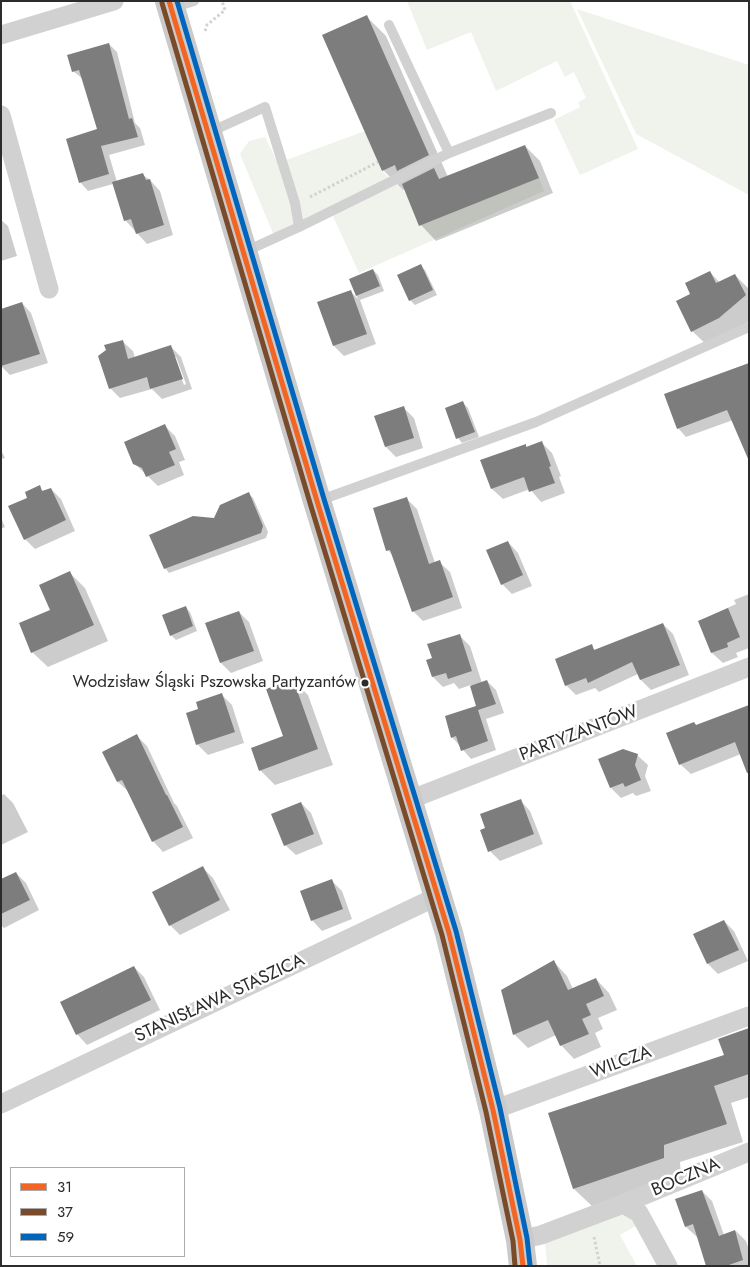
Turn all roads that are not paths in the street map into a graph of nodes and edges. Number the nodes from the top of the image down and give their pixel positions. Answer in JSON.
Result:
{"nodes":[{"id":1,"x":114,"y":1,"type":"edge"},
{"id":2,"x":178,"y":4,"type":"edge"},
{"id":3,"x":388,"y":25,"type":"dead end"},
{"id":4,"x":1,"y":35,"type":"edge"},
{"id":5,"x":551,"y":113,"type":"dead end"},
{"id":6,"x":1,"y":115,"type":"edge"},
{"id":7,"x":207,"y":133,"type":"junction"},
{"id":8,"x":449,"y":153,"type":"junction"},
{"id":9,"x":300,"y":227,"type":"junction"},
{"id":10,"x":243,"y":252,"type":"junction"},
{"id":11,"x":49,"y":289,"type":"dead end"},
{"id":12,"x":749,"y":327,"type":"edge"},
{"id":13,"x":317,"y":501,"type":"junction"},
{"id":14,"x":749,"y":667,"type":"edge"},
{"id":15,"x":409,"y":800,"type":"junction"},
{"id":16,"x":438,"y":896,"type":"junction"},
{"id":17,"x":749,"y":1016,"type":"edge"},
{"id":18,"x":1,"y":1104,"type":"edge"},
{"id":19,"x":493,"y":1110,"type":"junction"},
{"id":20,"x":749,"y":1152,"type":"edge"},
{"id":21,"x":623,"y":1204,"type":"junction"},
{"id":22,"x":522,"y":1253,"type":"edge"},
{"id":23,"x":668,"y":1266,"type":"edge"}],
"edges":[{"from":1,"to":4,"type":"street"},
{"from":2,"to":7,"type":"main road"},
{"from":3,"to":8,"type":"lane"},
{"from":5,"to":8,"type":"lane"},
{"from":6,"to":11,"type":"street"},
{"from":7,"to":9,"type":"lane"},
{"from":7,"to":10,"type":"main road"},
{"from":8,"to":9,"type":"lane"},
{"from":9,"to":10,"type":"lane"},
{"from":10,"to":13,"type":"main road"},
{"from":12,"to":13,"type":"lane"},
{"from":13,"to":15,"type":"main road"},
{"from":14,"to":15,"type":"street","name":"PARTYZANTÓW"},
{"from":15,"to":16,"type":"main road"},
{"from":16,"to":18,"type":"street","name":"STANISŁAWA STASZICA"},
{"from":16,"to":19,"type":"main road"},
{"from":17,"to":19,"type":"street","name":"WILCZA"},
{"from":19,"to":22,"type":"main road"},
{"from":20,"to":21,"type":"street","name":"BOCZNA"},
{"from":21,"to":22,"type":"street","name":"BOCZNA"},
{"from":21,"to":23,"type":"street","name":"BOCZNA"}]}
